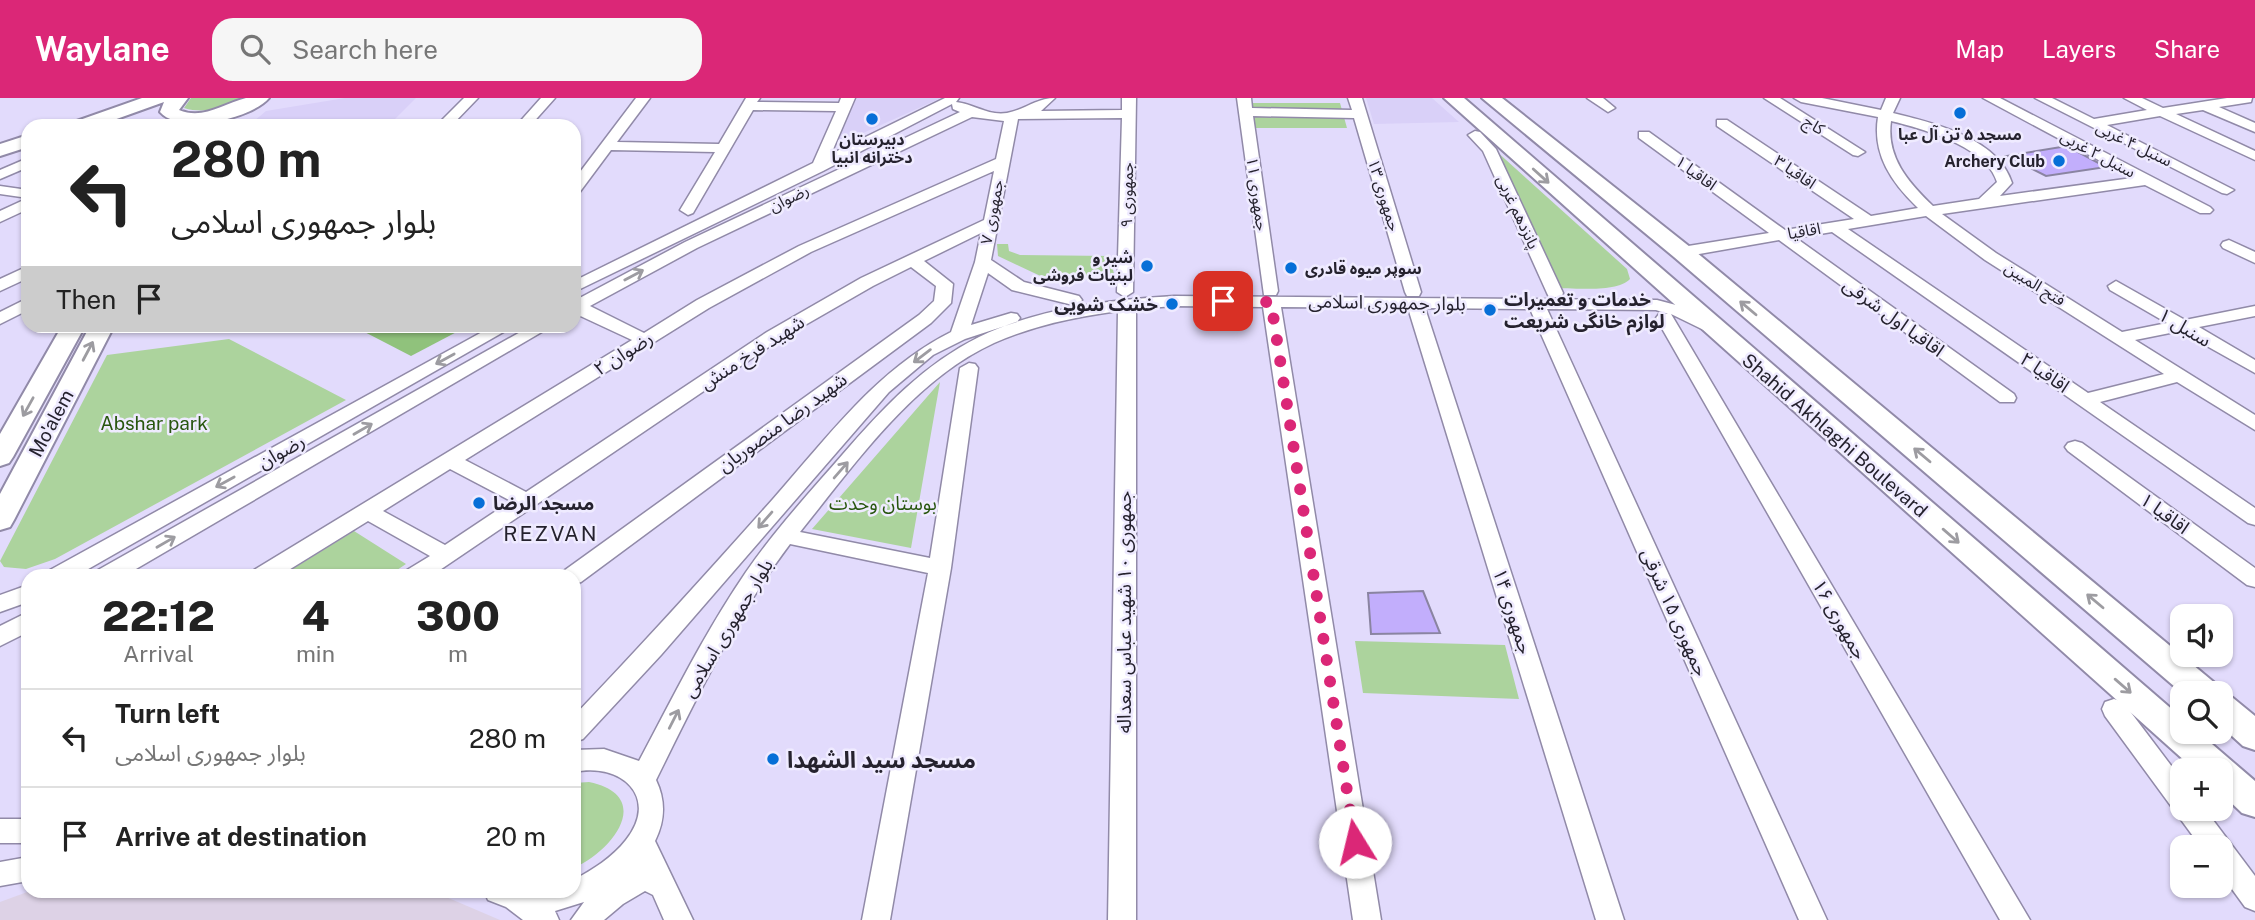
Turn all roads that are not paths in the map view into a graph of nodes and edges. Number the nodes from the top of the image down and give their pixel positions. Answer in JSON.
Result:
{"nodes":[{"id":1,"x":159,"y":98,"type":"edge"},
{"id":2,"x":471,"y":98,"type":"edge"},
{"id":3,"x":548,"y":98,"type":"edge"},
{"id":4,"x":643,"y":98,"type":"edge"},
{"id":5,"x":953,"y":98,"type":"edge"},
{"id":6,"x":1048,"y":98,"type":"edge"},
{"id":7,"x":1355,"y":98,"type":"edge"},
{"id":8,"x":1453,"y":98,"type":"edge"},
{"id":9,"x":1491,"y":98,"type":"edge"},
{"id":10,"x":1594,"y":98,"type":"edge"},
{"id":11,"x":1771,"y":98,"type":"edge"},
{"id":12,"x":1801,"y":98,"type":"edge"},
{"id":13,"x":1894,"y":98,"type":"edge"},
{"id":14,"x":1990,"y":98,"type":"edge"},
{"id":15,"x":2042,"y":98,"type":"edge"},
{"id":16,"x":2131,"y":98,"type":"edge"},
{"id":17,"x":2187,"y":98,"type":"edge"},
{"id":18,"x":2248,"y":100,"type":"edge"},
{"id":19,"x":253,"y":102,"type":"edge"},
{"id":20,"x":751,"y":102,"type":"edge"},
{"id":21,"x":846,"y":102,"type":"edge"},
{"id":22,"x":1245,"y":105,"type":"edge"},
{"id":23,"x":1129,"y":106,"type":"edge"},
{"id":24,"x":2204,"y":106,"type":"junction"},
{"id":25,"x":1608,"y":108,"type":"dead end"},
{"id":26,"x":2162,"y":112,"type":"junction"},
{"id":27,"x":176,"y":113,"type":"edge"},
{"id":28,"x":969,"y":113,"type":"junction"},
{"id":29,"x":1360,"y":114,"type":"junction"},
{"id":30,"x":1884,"y":114,"type":"junction"},
{"id":31,"x":1012,"y":115,"type":"junction"},
{"id":32,"x":986,"y":117,"type":"junction"},
{"id":33,"x":108,"y":119,"type":"edge"},
{"id":34,"x":152,"y":119,"type":"edge"},
{"id":35,"x":229,"y":119,"type":"edge"},
{"id":36,"x":450,"y":119,"type":"edge"},
{"id":37,"x":529,"y":119,"type":"edge"},
{"id":38,"x":1722,"y":123,"type":"dead end"},
{"id":39,"x":2092,"y":123,"type":"junction"},
{"id":40,"x":1525,"y":126,"type":"junction"},
{"id":41,"x":2255,"y":128,"type":"edge"},
{"id":42,"x":1481,"y":131,"type":"junction"},
{"id":43,"x":1644,"y":135,"type":"dead end"},
{"id":44,"x":1006,"y":141,"type":"junction"},
{"id":45,"x":21,"y":143,"type":"edge"},
{"id":46,"x":1548,"y":145,"type":"junction"},
{"id":47,"x":607,"y":146,"type":"junction"},
{"id":48,"x":724,"y":148,"type":"junction"},
{"id":49,"x":0,"y":150,"type":"edge"},
{"id":50,"x":1513,"y":151,"type":"junction"},
{"id":51,"x":1858,"y":152,"type":"dead end"},
{"id":52,"x":21,"y":154,"type":"edge"},
{"id":53,"x":2255,"y":156,"type":"edge"},
{"id":54,"x":0,"y":160,"type":"edge"},
{"id":55,"x":1002,"y":162,"type":"junction"},
{"id":56,"x":21,"y":165,"type":"edge"},
{"id":57,"x":818,"y":168,"type":"junction"},
{"id":58,"x":0,"y":175,"type":"edge"},
{"id":59,"x":2147,"y":180,"type":"junction"},
{"id":60,"x":581,"y":181,"type":"edge"},
{"id":61,"x":0,"y":190,"type":"edge"},
{"id":62,"x":2227,"y":190,"type":"dead end"},
{"id":63,"x":21,"y":193,"type":"edge"},
{"id":64,"x":1984,"y":203,"type":"junction"},
{"id":65,"x":21,"y":206,"type":"edge"},
{"id":66,"x":688,"y":210,"type":"junction"},
{"id":67,"x":2205,"y":210,"type":"dead end"},
{"id":68,"x":1927,"y":211,"type":"junction"},
{"id":69,"x":721,"y":213,"type":"junction"},
{"id":70,"x":0,"y":217,"type":"edge"},
{"id":71,"x":1868,"y":221,"type":"junction"},
{"id":72,"x":990,"y":223,"type":"junction"},
{"id":73,"x":1834,"y":226,"type":"junction"},
{"id":74,"x":1782,"y":235,"type":"junction"},
{"id":75,"x":673,"y":236,"type":"junction"},
{"id":76,"x":2229,"y":245,"type":"dead end"},
{"id":77,"x":1682,"y":252,"type":"junction"},
{"id":78,"x":2255,"y":258,"type":"edge"},
{"id":79,"x":912,"y":260,"type":"junction"},
{"id":80,"x":1636,"y":261,"type":"junction"},
{"id":81,"x":983,"y":262,"type":"junction"},
{"id":82,"x":21,"y":275,"type":"edge"},
{"id":83,"x":581,"y":284,"type":"edge"},
{"id":84,"x":0,"y":286,"type":"edge"},
{"id":85,"x":2116,"y":286,"type":"dead end"},
{"id":86,"x":1270,"y":296,"type":"junction"},
{"id":87,"x":1414,"y":297,"type":"junction"},
{"id":88,"x":1126,"y":298,"type":"junction"},
{"id":89,"x":1545,"y":299,"type":"junction"},
{"id":90,"x":1073,"y":300,"type":"junction"},
{"id":91,"x":581,"y":304,"type":"edge"},
{"id":92,"x":1657,"y":306,"type":"junction"},
{"id":93,"x":21,"y":307,"type":"edge"},
{"id":94,"x":581,"y":310,"type":"edge"},
{"id":95,"x":2255,"y":311,"type":"edge"},
{"id":96,"x":0,"y":319,"type":"edge"},
{"id":97,"x":2182,"y":325,"type":"junction"},
{"id":98,"x":69,"y":333,"type":"edge"},
{"id":99,"x":98,"y":333,"type":"edge"},
{"id":100,"x":492,"y":333,"type":"edge"},
{"id":101,"x":531,"y":333,"type":"edge"},
{"id":102,"x":959,"y":335,"type":"junction"},
{"id":103,"x":1721,"y":336,"type":"junction"},
{"id":104,"x":2119,"y":338,"type":"junction"},
{"id":105,"x":645,"y":340,"type":"junction"},
{"id":106,"x":970,"y":368,"type":"dead end"},
{"id":107,"x":2255,"y":368,"type":"edge"},
{"id":108,"x":2179,"y":376,"type":"junction"},
{"id":109,"x":2007,"y":398,"type":"dead end"},
{"id":110,"x":2085,"y":400,"type":"junction"},
{"id":111,"x":2255,"y":424,"type":"edge"},
{"id":112,"x":2075,"y":447,"type":"dead end"},
{"id":113,"x":0,"y":457,"type":"edge"},
{"id":114,"x":449,"y":460,"type":"junction"},
{"id":115,"x":794,"y":488,"type":"junction"},
{"id":116,"x":820,"y":494,"type":"junction"},
{"id":117,"x":527,"y":501,"type":"junction"},
{"id":118,"x":367,"y":511,"type":"junction"},
{"id":119,"x":2255,"y":518,"type":"edge"},
{"id":120,"x":0,"y":520,"type":"edge"},
{"id":121,"x":785,"y":536,"type":"junction"},
{"id":122,"x":446,"y":555,"type":"junction"},
{"id":123,"x":940,"y":568,"type":"junction"},
{"id":124,"x":71,"y":569,"type":"edge"},
{"id":125,"x":119,"y":569,"type":"edge"},
{"id":126,"x":273,"y":569,"type":"edge"},
{"id":127,"x":425,"y":569,"type":"edge"},
{"id":128,"x":581,"y":570,"type":"edge"},
{"id":129,"x":2255,"y":579,"type":"edge"},
{"id":130,"x":21,"y":596,"type":"edge"},
{"id":131,"x":0,"y":604,"type":"edge"},
{"id":132,"x":21,"y":625,"type":"edge"},
{"id":133,"x":0,"y":637,"type":"edge"},
{"id":134,"x":2190,"y":681,"type":"edge"},
{"id":135,"x":2114,"y":709,"type":"dead end"},
{"id":136,"x":2233,"y":710,"type":"edge"},
{"id":137,"x":2233,"y":717,"type":"edge"},
{"id":138,"x":2255,"y":719,"type":"edge"},
{"id":139,"x":581,"y":725,"type":"edge"},
{"id":140,"x":2255,"y":736,"type":"edge"},
{"id":141,"x":2205,"y":758,"type":"edge"},
{"id":142,"x":581,"y":761,"type":"edge"},
{"id":143,"x":643,"y":780,"type":"junction"},
{"id":144,"x":2233,"y":783,"type":"edge"},
{"id":145,"x":2170,"y":784,"type":"edge"},
{"id":146,"x":2255,"y":802,"type":"edge"},
{"id":147,"x":0,"y":831,"type":"edge"},
{"id":148,"x":21,"y":831,"type":"edge"},
{"id":149,"x":641,"y":841,"type":"junction"},
{"id":150,"x":2233,"y":868,"type":"edge"},
{"id":151,"x":21,"y":870,"type":"edge"},
{"id":152,"x":0,"y":874,"type":"edge"},
{"id":153,"x":662,"y":886,"type":"junction"},
{"id":154,"x":581,"y":890,"type":"edge"},
{"id":155,"x":512,"y":898,"type":"edge"},
{"id":156,"x":526,"y":898,"type":"edge"},
{"id":157,"x":556,"y":898,"type":"edge"},
{"id":158,"x":2255,"y":898,"type":"edge"},
{"id":159,"x":544,"y":920,"type":"edge"},
{"id":160,"x":585,"y":920,"type":"edge"},
{"id":161,"x":679,"y":920,"type":"edge"},
{"id":162,"x":876,"y":920,"type":"edge"},
{"id":163,"x":1122,"y":920,"type":"edge"},
{"id":164,"x":1367,"y":920,"type":"edge"},
{"id":165,"x":1610,"y":920,"type":"edge"},
{"id":166,"x":1813,"y":920,"type":"edge"},
{"id":167,"x":2016,"y":920,"type":"edge"}],
"edges":[{"from":1,"to":33,"type":"main road"},
{"from":2,"to":36,"type":"street"},
{"from":3,"to":37,"type":"street"},
{"from":4,"to":47,"type":"street"},
{"from":5,"to":28,"type":"street"},
{"from":5,"to":57,"type":"street","name":"رضوان"},
{"from":6,"to":31,"type":"street"},
{"from":7,"to":29,"type":"street","name":"جمهوری ۱۳"},
{"from":8,"to":42,"type":"main road","name":"Shahid Akhlaghi Boulevard"},
{"from":9,"to":40,"type":"main road","name":"Shahid Akhlaghi Boulevard"},
{"from":10,"to":25,"type":"street"},
{"from":11,"to":51,"type":"street","name":"کاج"},
{"from":12,"to":30,"type":"street"},
{"from":13,"to":30,"type":"street"},
{"from":14,"to":59,"type":"street","name":"سنبل ۲ غربی"},
{"from":15,"to":39,"type":"street","name":"سنبل ۴ غربی"},
{"from":16,"to":26,"type":"street"},
{"from":17,"to":24,"type":"street"},
{"from":18,"to":24,"type":"street"},
{"from":19,"to":27,"type":"main road"},
{"from":19,"to":35,"type":"main road"},
{"from":20,"to":21,"type":"street"},
{"from":20,"to":48,"type":"street"},
{"from":21,"to":57,"type":"street"},
{"from":22,"to":29,"type":"street"},
{"from":22,"to":86,"type":"street","name":"جمهوری ۱۱"},
{"from":23,"to":31,"type":"street"},
{"from":23,"to":88,"type":"street","name":"جمهوری ۹"},
{"from":24,"to":26,"type":"street"},
{"from":24,"to":41,"type":"street"},
{"from":26,"to":39,"type":"street"},
{"from":26,"to":53,"type":"street"},
{"from":27,"to":34,"type":"main road"},
{"from":28,"to":32,"type":"street"},
{"from":91,"to":28,"type":"street","name":"رضوان","one_way":true},
{"from":29,"to":87,"type":"street","name":"جمهوری ۱۳"},
{"from":30,"to":64,"type":"street"},
{"from":30,"to":68,"type":"street","name":"فتح المبین"},
{"from":31,"to":32,"type":"street"},
{"from":31,"to":44,"type":"street","name":"جمهوری ۷"},
{"from":32,"to":44,"type":"street"},
{"from":38,"to":71,"type":"street","name":"اقاقیا ۳"},
{"from":39,"to":62,"type":"street","name":"سنبل ۴ غربی"},
{"from":40,"to":42,"type":"main road"},
{"from":40,"to":46,"type":"main road","name":"Shahid Akhlaghi Boulevard"},
{"from":42,"to":50,"type":"main road","name":"Shahid Akhlaghi Boulevard"},
{"from":42,"to":89,"type":"street","name":"پانزدهم غربی"},
{"from":43,"to":74,"type":"street","name":"اقاقیا ۱"},
{"from":44,"to":55,"type":"street","name":"جمهوری ۷"},
{"from":45,"to":49,"type":"main road"},
{"from":46,"to":50,"type":"main road"},
{"from":46,"to":77,"type":"main road","name":"Shahid Akhlaghi Boulevard"},
{"from":47,"to":48,"type":"street"},
{"from":47,"to":60,"type":"street"},
{"from":48,"to":66,"type":"street"},
{"from":50,"to":80,"type":"main road","name":"Shahid Akhlaghi Boulevard","one_way":true},
{"from":52,"to":54,"type":"main road"},
{"from":55,"to":72,"type":"street","name":"جمهوری ۷"},
{"from":55,"to":105,"type":"street","name":"رضوان ۲"},
{"from":56,"to":58,"type":"street"},
{"from":57,"to":69,"type":"street","name":"رضوان"},
{"from":59,"to":64,"type":"street","name":"اقاقیا"},
{"from":59,"to":67,"type":"street","name":"سنبل ۲ غربی"},
{"from":61,"to":63,"type":"street"},
{"from":64,"to":68,"type":"street","name":"اقاقیا"},
{"from":65,"to":70,"type":"street"},
{"from":66,"to":69,"type":"street"},
{"from":66,"to":75,"type":"street"},
{"from":68,"to":71,"type":"street","name":"اقاقیا"},
{"from":68,"to":104,"type":"street","name":"فتح المبین"},
{"from":69,"to":75,"type":"street","name":"رضوان"},
{"from":71,"to":73,"type":"street","name":"اقاقیا"},
{"from":72,"to":79,"type":"street","name":"شهید فرخ منش"},
{"from":72,"to":81,"type":"street","name":"جمهوری ۷"},
{"from":73,"to":74,"type":"street","name":"اقاقیا"},
{"from":73,"to":110,"type":"street","name":"اقاقیا ۲"},
{"from":74,"to":77,"type":"street","name":"اقاقیا"},
{"from":74,"to":109,"type":"street","name":"اقاقیا اول شرقی"},
{"from":75,"to":83,"type":"street","name":"رضوان"},
{"from":76,"to":78,"type":"street"},
{"from":134,"to":77,"type":"main road","name":"Shahid Akhlaghi Boulevard","one_way":true},
{"from":79,"to":117,"type":"street","name":"شهید فرخ منش"},
{"from":79,"to":128,"type":"street","name":"شهید رضا منصوریان"},
{"from":80,"to":92,"type":"street"},
{"from":80,"to":103,"type":"main road","name":"Shahid Akhlaghi Boulevard"},
{"from":81,"to":90,"type":"street"},
{"from":81,"to":102,"type":"street","name":"جمهوری ۷"},
{"from":82,"to":84,"type":"street"},
{"from":85,"to":97,"type":"street","name":"سنبل ۱"},
{"from":86,"to":87,"type":"street","name":"بلوار جمهوری اسلامی"},
{"from":86,"to":88,"type":"street","name":"بلوار جمهوری اسلامی"},
{"from":86,"to":164,"type":"street","name":"جمهوری ۱۱"},
{"from":87,"to":89,"type":"street","name":"بلوار جمهوری اسلامی"},
{"from":87,"to":165,"type":"street","name":"جمهوری ۱۴"},
{"from":88,"to":90,"type":"street","name":"بلوار جمهوری اسلامی"},
{"from":116,"to":88,"type":"street","name":"بلوار جمهوری اسلامی","one_way":true},
{"from":88,"to":163,"type":"street","name":"جمهوری ۱۰ شهید عباس سعداله"},
{"from":89,"to":92,"type":"street","name":"بلوار جمهوری اسلامی"},
{"from":89,"to":166,"type":"street","name":"جمهوری ۱۵ شرقی"},
{"from":90,"to":102,"type":"street","name":"بلوار جمهوری اسلامی"},
{"from":92,"to":103,"type":"street","name":"بلوار جمهوری اسلامی"},
{"from":92,"to":167,"type":"street","name":"جمهوری ۱۶"},
{"from":93,"to":96,"type":"street"},
{"from":94,"to":105,"type":"street"},
{"from":95,"to":97,"type":"street"},
{"from":97,"to":104,"type":"street"},
{"from":97,"to":107,"type":"street","name":"سنبل ۱"},
{"from":98,"to":113,"type":"main road","name":"Mo'alem","one_way":true},
{"from":120,"to":99,"type":"main road","name":"Mo'alem","one_way":true},
{"from":100,"to":124,"type":"street","name":"رضوان","one_way":true},
{"from":125,"to":101,"type":"street","name":"رضوان","one_way":true},
{"from":102,"to":115,"type":"street","name":"بلوار جمهوری اسلامی","one_way":true},
{"from":103,"to":141,"type":"main road","name":"Shahid Akhlaghi Boulevard","one_way":true},
{"from":104,"to":108,"type":"street","name":"فتح المبین"},
{"from":105,"to":114,"type":"street","name":"رضوان ۲"},
{"from":106,"to":123,"type":"street"},
{"from":108,"to":110,"type":"street"},
{"from":108,"to":111,"type":"street","name":"فتح المبین"},
{"from":110,"to":119,"type":"street","name":"اقاقیا ۲"},
{"from":112,"to":129,"type":"street","name":"اقاقیا ۱"},
{"from":114,"to":117,"type":"street"},
{"from":114,"to":118,"type":"street","name":"رضوان ۲"},
{"from":115,"to":116,"type":"street"},
{"from":115,"to":139,"type":"street","name":"بلوار جمهوری اسلامی","one_way":true},
{"from":116,"to":121,"type":"street","name":"بلوار جمهوری اسلامی"},
{"from":117,"to":122,"type":"street","name":"شهید فرخ منش"},
{"from":118,"to":122,"type":"street"},
{"from":118,"to":126,"type":"street","name":"رضوان ۲"},
{"from":121,"to":123,"type":"street"},
{"from":143,"to":121,"type":"street","name":"بلوار جمهوری اسلامی","one_way":true},
{"from":122,"to":127,"type":"street","name":"شهید فرخ منش"},
{"from":123,"to":162,"type":"street"},
{"from":130,"to":131,"type":"street"},
{"from":132,"to":133,"type":"street"},
{"from":135,"to":145,"type":"street"},
{"from":136,"to":138,"type":"main road"},
{"from":137,"to":140,"type":"main road","name":"Shahid Akhlaghi Boulevard"},
{"from":142,"to":143,"type":"street"},
{"from":143,"to":149,"type":"street"},
{"from":144,"to":146,"type":"main road","name":"Shahid Akhlaghi Boulevard"},
{"from":147,"to":148,"type":"street"},
{"from":149,"to":153,"type":"street"},
{"from":149,"to":154,"type":"street"},
{"from":150,"to":158,"type":"street"},
{"from":151,"to":152,"type":"street"},
{"from":153,"to":160,"type":"street"},
{"from":153,"to":161,"type":"street"},
{"from":155,"to":159,"type":"street"},
{"from":156,"to":157,"type":"street"}]}
